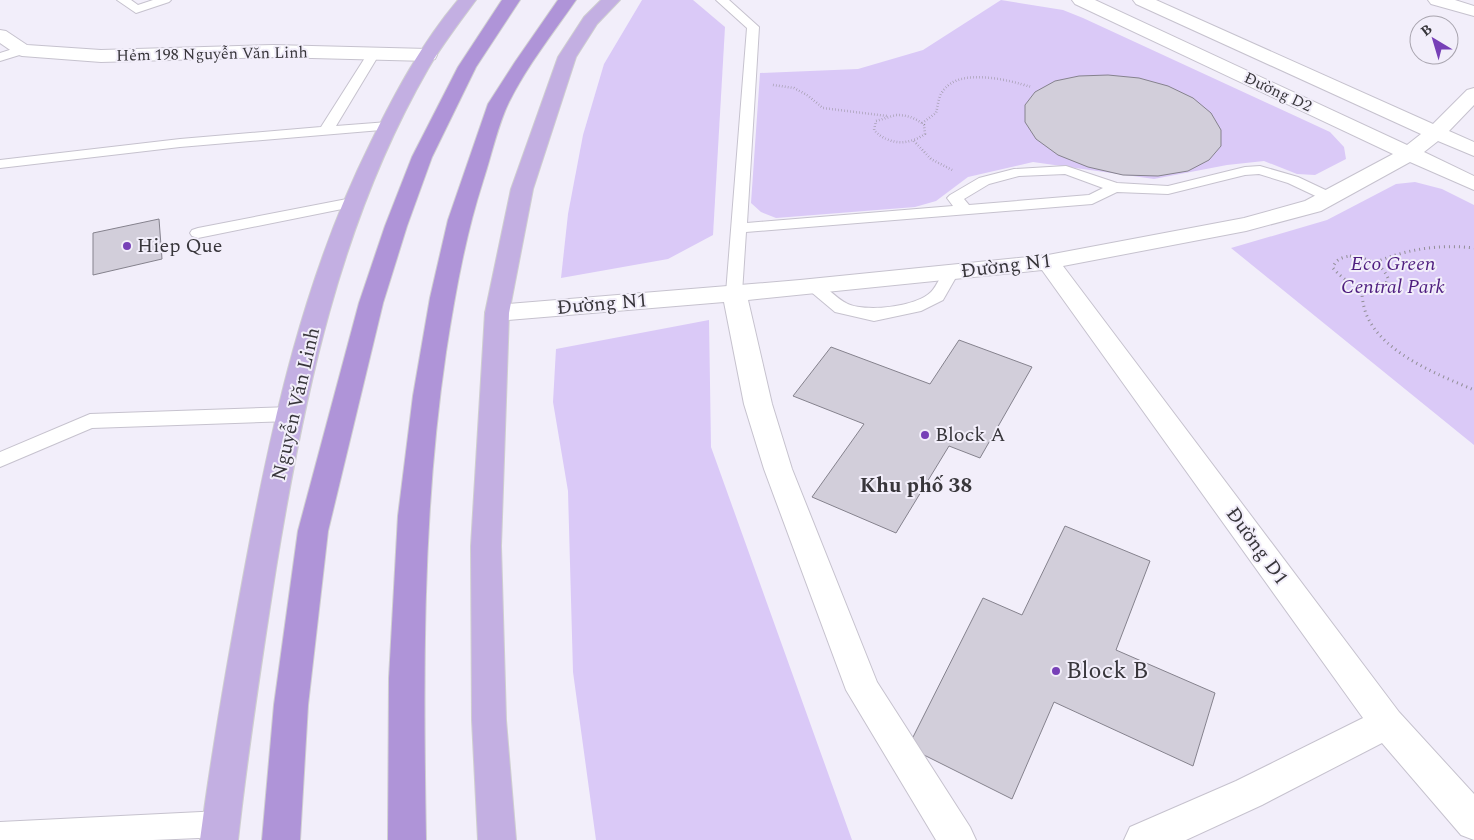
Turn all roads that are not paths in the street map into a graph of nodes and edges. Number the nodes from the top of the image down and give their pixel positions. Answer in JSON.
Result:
{"nodes":[{"id":1,"x":123,"y":0,"type":"edge"},
{"id":2,"x":165,"y":0,"type":"edge"},
{"id":3,"x":467,"y":0,"type":"edge"},
{"id":4,"x":511,"y":0,"type":"edge"},
{"id":5,"x":567,"y":0,"type":"edge"},
{"id":6,"x":611,"y":0,"type":"edge"},
{"id":7,"x":722,"y":0,"type":"edge"},
{"id":8,"x":1081,"y":0,"type":"edge"},
{"id":9,"x":1142,"y":0,"type":"edge"},
{"id":10,"x":1437,"y":0,"type":"edge"},
{"id":11,"x":591,"y":10,"type":"edge"},
{"id":12,"x":1474,"y":11,"type":"edge"},
{"id":13,"x":0,"y":35,"type":"edge"},
{"id":14,"x":22,"y":50,"type":"junction"},
{"id":15,"x":374,"y":53,"type":"junction"},
{"id":16,"x":428,"y":54,"type":"junction"},
{"id":17,"x":0,"y":57,"type":"edge"},
{"id":18,"x":1474,"y":94,"type":"edge"},
{"id":19,"x":388,"y":126,"type":"junction"},
{"id":20,"x":326,"y":131,"type":"junction"},
{"id":21,"x":1436,"y":133,"type":"junction"},
{"id":22,"x":1474,"y":150,"type":"edge"},
{"id":23,"x":1410,"y":153,"type":"junction"},
{"id":24,"x":0,"y":164,"type":"edge"},
{"id":25,"x":1474,"y":184,"type":"edge"},
{"id":26,"x":1115,"y":187,"type":"junction"},
{"id":27,"x":1329,"y":197,"type":"junction"},
{"id":28,"x":352,"y":203,"type":"junction"},
{"id":29,"x":965,"y":210,"type":"junction"},
{"id":30,"x":738,"y":228,"type":"junction"},
{"id":31,"x":198,"y":233,"type":"dead end"},
{"id":32,"x":1048,"y":262,"type":"junction"},
{"id":33,"x":951,"y":272,"type":"junction"},
{"id":34,"x":812,"y":286,"type":"junction"},
{"id":35,"x":734,"y":293,"type":"junction"},
{"id":36,"x":497,"y":313,"type":"junction"},
{"id":37,"x":291,"y":414,"type":"junction"},
{"id":38,"x":0,"y":460,"type":"edge"},
{"id":39,"x":1387,"y":723,"type":"junction"},
{"id":40,"x":1474,"y":822,"type":"edge"},
{"id":41,"x":220,"y":832,"type":"edge"},
{"id":42,"x":0,"y":835,"type":"edge"},
{"id":43,"x":281,"y":840,"type":"edge"},
{"id":44,"x":407,"y":840,"type":"edge"},
{"id":45,"x":497,"y":840,"type":"edge"},
{"id":46,"x":957,"y":840,"type":"edge"},
{"id":47,"x":1143,"y":840,"type":"edge"}],
"edges":[{"from":1,"to":2,"type":"lane"},
{"from":3,"to":16,"type":"main road","name":"Nguyễn Văn Linh"},
{"from":4,"to":43,"type":"highway"},
{"from":5,"to":44,"type":"highway"},
{"from":6,"to":11,"type":"main road"},
{"from":7,"to":30,"type":"lane"},
{"from":8,"to":23,"type":"street","name":"Đường D2"},
{"from":9,"to":21,"type":"street","name":"Đường D2"},
{"from":10,"to":12,"type":"street"},
{"from":11,"to":36,"type":"main road"},
{"from":13,"to":14,"type":"street","name":"Hẻm 198 Nguyễn Văn Linh"},
{"from":14,"to":15,"type":"street","name":"Hẻm 198 Nguyễn Văn Linh"},
{"from":14,"to":17,"type":"lane"},
{"from":15,"to":16,"type":"street","name":"Hẻm 198 Nguyễn Văn Linh"},
{"from":15,"to":20,"type":"lane"},
{"from":16,"to":19,"type":"main road","name":"Nguyễn Văn Linh"},
{"from":18,"to":21,"type":"street","name":"Đường N1"},
{"from":19,"to":20,"type":"lane"},
{"from":19,"to":28,"type":"main road","name":"Nguyễn Văn Linh"},
{"from":20,"to":24,"type":"lane"},
{"from":21,"to":22,"type":"street","name":"Đường D2"},
{"from":21,"to":23,"type":"street","name":"Đường N1"},
{"from":23,"to":25,"type":"street","name":"Đường D2"},
{"from":23,"to":27,"type":"street","name":"Đường N1"},
{"from":26,"to":27,"type":"lane"},
{"from":26,"to":29,"type":"lane"},
{"from":26,"to":29,"type":"lane"},
{"from":27,"to":32,"type":"street","name":"Đường N1"},
{"from":28,"to":31,"type":"lane"},
{"from":28,"to":37,"type":"main road","name":"Nguyễn Văn Linh"},
{"from":29,"to":30,"type":"lane"},
{"from":30,"to":35,"type":"lane"},
{"from":32,"to":33,"type":"street","name":"Đường N1"},
{"from":32,"to":39,"type":"street","name":"Đường D1"},
{"from":33,"to":34,"type":"street","name":"Đường N1"},
{"from":33,"to":34,"type":"lane"},
{"from":34,"to":35,"type":"street","name":"Đường N1"},
{"from":35,"to":36,"type":"street","name":"Đường N1"},
{"from":35,"to":46,"type":"street"},
{"from":36,"to":45,"type":"main road"},
{"from":37,"to":38,"type":"lane"},
{"from":37,"to":41,"type":"main road","name":"Nguyễn Văn Linh"},
{"from":39,"to":40,"type":"street","name":"Đường D1"},
{"from":39,"to":47,"type":"street"},
{"from":41,"to":42,"type":"lane"}]}
